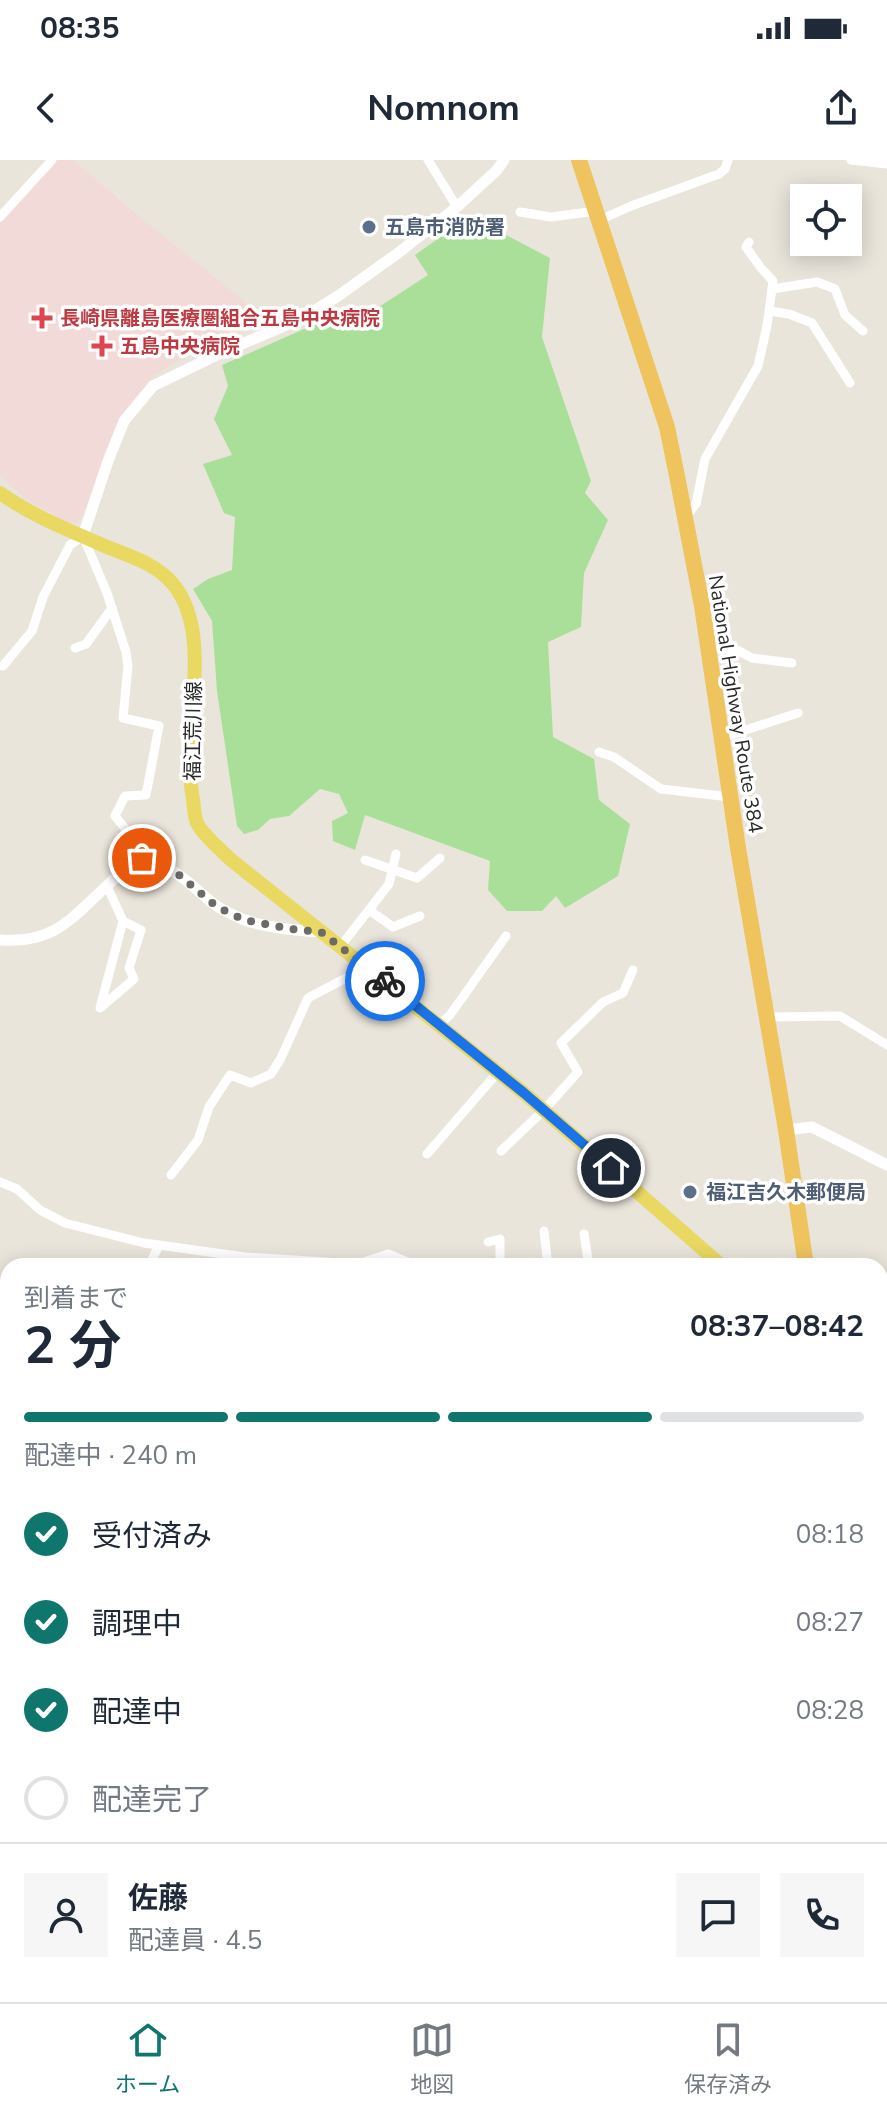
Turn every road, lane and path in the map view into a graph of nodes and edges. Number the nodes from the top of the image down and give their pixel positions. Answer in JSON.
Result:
{"nodes":[{"id":1,"x":52,"y":160,"type":"edge"},
{"id":2,"x":428,"y":160,"type":"edge"},
{"id":3,"x":504,"y":160,"type":"edge"},
{"id":4,"x":579,"y":160,"type":"edge"},
{"id":5,"x":728,"y":160,"type":"edge"},
{"id":6,"x":851,"y":160,"type":"edge"},
{"id":7,"x":887,"y":164,"type":"edge"},
{"id":8,"x":457,"y":207,"type":"junction"},
{"id":9,"x":520,"y":212,"type":"dead end"},
{"id":10,"x":598,"y":216,"type":"junction"},
{"id":11,"x":0,"y":217,"type":"edge"},
{"id":12,"x":749,"y":242,"type":"dead end"},
{"id":13,"x":772,"y":289,"type":"junction"},
{"id":14,"x":769,"y":311,"type":"junction"},
{"id":15,"x":863,"y":331,"type":"dead end"},
{"id":16,"x":850,"y":383,"type":"dead end"},
{"id":17,"x":0,"y":493,"type":"edge"},
{"id":18,"x":685,"y":518,"type":"junction"},
{"id":19,"x":83,"y":536,"type":"junction"},
{"id":20,"x":112,"y":608,"type":"junction"},
{"id":21,"x":707,"y":647,"type":"junction"},
{"id":22,"x":75,"y":648,"type":"dead end"},
{"id":23,"x":792,"y":663,"type":"dead end"},
{"id":24,"x":3,"y":666,"type":"dead end"},
{"id":25,"x":798,"y":713,"type":"dead end"},
{"id":26,"x":721,"y":738,"type":"junction"},
{"id":27,"x":599,"y":752,"type":"dead end"},
{"id":28,"x":730,"y":797,"type":"junction"},
{"id":29,"x":396,"y":854,"type":"dead end"},
{"id":30,"x":440,"y":858,"type":"dead end"},
{"id":31,"x":365,"y":860,"type":"dead end"},
{"id":32,"x":144,"y":863,"type":"junction"},
{"id":33,"x":392,"y":870,"type":"junction"},
{"id":34,"x":107,"y":886,"type":"junction"},
{"id":35,"x":369,"y":910,"type":"junction"},
{"id":36,"x":420,"y":916,"type":"dead end"},
{"id":37,"x":123,"y":921,"type":"junction"},
{"id":38,"x":321,"y":932,"type":"junction"},
{"id":39,"x":506,"y":936,"type":"dead end"},
{"id":40,"x":0,"y":940,"type":"edge"},
{"id":41,"x":340,"y":947,"type":"junction"},
{"id":42,"x":367,"y":967,"type":"junction"},
{"id":43,"x":633,"y":970,"type":"dead end"},
{"id":44,"x":767,"y":1017,"type":"junction"},
{"id":45,"x":439,"y":1025,"type":"junction"},
{"id":46,"x":887,"y":1045,"type":"edge"},
{"id":47,"x":498,"y":1072,"type":"junction"},
{"id":48,"x":544,"y":1110,"type":"junction"},
{"id":49,"x":786,"y":1130,"type":"junction"},
{"id":50,"x":501,"y":1151,"type":"dead end"},
{"id":51,"x":427,"y":1154,"type":"dead end"},
{"id":52,"x":887,"y":1165,"type":"edge"},
{"id":53,"x":171,"y":1175,"type":"dead end"},
{"id":54,"x":0,"y":1182,"type":"edge"},
{"id":55,"x":544,"y":1231,"type":"dead end"},
{"id":56,"x":584,"y":1234,"type":"dead end"},
{"id":57,"x":488,"y":1242,"type":"dead end"},
{"id":58,"x":159,"y":1245,"type":"junction"},
{"id":59,"x":153,"y":1258,"type":"edge"},
{"id":60,"x":250,"y":1258,"type":"edge"},
{"id":61,"x":377,"y":1258,"type":"edge"},
{"id":62,"x":398,"y":1258,"type":"edge"},
{"id":63,"x":500,"y":1258,"type":"edge"},
{"id":64,"x":547,"y":1258,"type":"edge"},
{"id":65,"x":588,"y":1258,"type":"edge"},
{"id":66,"x":713,"y":1258,"type":"edge"},
{"id":67,"x":805,"y":1258,"type":"edge"}],
"edges":[{"from":1,"to":11,"type":"street"},
{"from":2,"to":8,"type":"street"},
{"from":3,"to":8,"type":"street"},
{"from":4,"to":10,"type":"highway","name":"National Highway Route 384"},
{"from":5,"to":10,"type":"street"},
{"from":6,"to":7,"type":"street"},
{"from":8,"to":19,"type":"street"},
{"from":9,"to":10,"type":"street"},
{"from":10,"to":18,"type":"highway","name":"National Highway Route 384"},
{"from":12,"to":13,"type":"street"},
{"from":13,"to":14,"type":"street"},
{"from":13,"to":15,"type":"street"},
{"from":14,"to":16,"type":"street"},
{"from":14,"to":18,"type":"street"},
{"from":17,"to":19,"type":"main road","name":"福江荒川線"},
{"from":18,"to":21,"type":"highway","name":"National Highway Route 384"},
{"from":19,"to":20,"type":"street"},
{"from":19,"to":24,"type":"street"},
{"from":19,"to":38,"type":"main road","name":"福江荒川線"},
{"from":20,"to":22,"type":"street"},
{"from":20,"to":32,"type":"street"},
{"from":21,"to":23,"type":"street"},
{"from":21,"to":26,"type":"highway","name":"National Highway Route 384"},
{"from":25,"to":26,"type":"street"},
{"from":26,"to":28,"type":"highway","name":"National Highway Route 384"},
{"from":27,"to":28,"type":"street"},
{"from":28,"to":44,"type":"highway","name":"National Highway Route 384"},
{"from":29,"to":33,"type":"street"},
{"from":30,"to":33,"type":"street"},
{"from":31,"to":33,"type":"street"},
{"from":32,"to":34,"type":"street"},
{"from":32,"to":38,"type":"street"},
{"from":33,"to":35,"type":"street"},
{"from":34,"to":37,"type":"street"},
{"from":34,"to":40,"type":"street"},
{"from":35,"to":36,"type":"street"},
{"from":35,"to":41,"type":"street"},
{"from":37,"to":37,"type":"street"},
{"from":38,"to":41,"type":"main road","name":"福江荒川線"},
{"from":39,"to":45,"type":"street"},
{"from":41,"to":42,"type":"main road","name":"福江荒川線"},
{"from":42,"to":45,"type":"main road","name":"福江荒川線"},
{"from":42,"to":53,"type":"street"},
{"from":43,"to":48,"type":"street"},
{"from":44,"to":46,"type":"street"},
{"from":44,"to":49,"type":"highway","name":"National Highway Route 384"},
{"from":45,"to":47,"type":"main road","name":"福江荒川線"},
{"from":47,"to":48,"type":"main road","name":"福江荒川線"},
{"from":47,"to":51,"type":"street"},
{"from":48,"to":50,"type":"street"},
{"from":48,"to":66,"type":"main road","name":"福江荒川線"},
{"from":49,"to":52,"type":"street"},
{"from":49,"to":67,"type":"highway","name":"National Highway Route 384"},
{"from":54,"to":58,"type":"street"},
{"from":55,"to":64,"type":"street"},
{"from":56,"to":65,"type":"street"},
{"from":57,"to":63,"type":"street"},
{"from":58,"to":59,"type":"street"},
{"from":58,"to":60,"type":"street"},
{"from":61,"to":62,"type":"street"}]}
